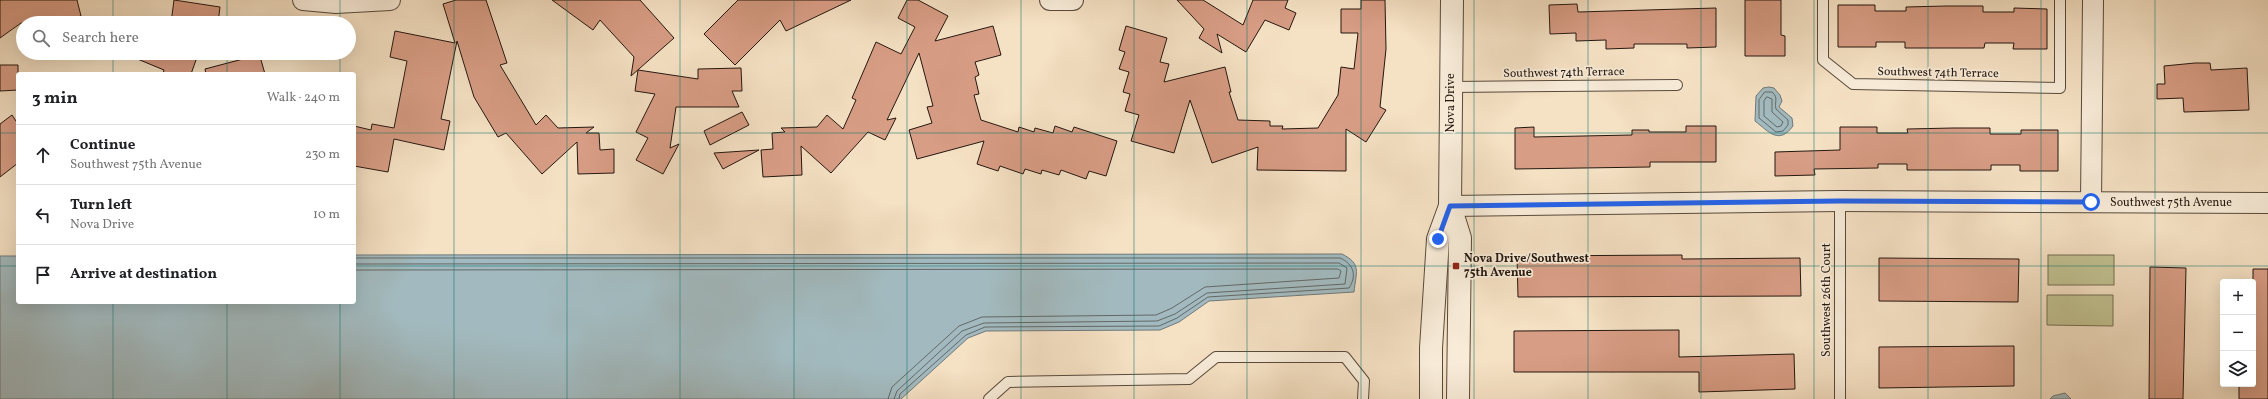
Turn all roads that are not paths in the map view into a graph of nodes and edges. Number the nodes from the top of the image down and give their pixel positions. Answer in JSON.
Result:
{"nodes":[{"id":1,"x":303,"y":0,"type":"edge"},
{"id":2,"x":390,"y":0,"type":"edge"},
{"id":3,"x":1050,"y":0,"type":"edge"},
{"id":4,"x":1074,"y":0,"type":"edge"},
{"id":5,"x":1452,"y":0,"type":"edge"},
{"id":6,"x":1823,"y":0,"type":"edge"},
{"id":7,"x":2060,"y":0,"type":"edge"},
{"id":8,"x":2093,"y":0,"type":"edge"},
{"id":9,"x":1677,"y":85,"type":"dead end"},
{"id":10,"x":1451,"y":87,"type":"junction"},
{"id":11,"x":1840,"y":201,"type":"junction"},
{"id":12,"x":2091,"y":202,"type":"junction"},
{"id":13,"x":2268,"y":203,"type":"edge"},
{"id":14,"x":1450,"y":206,"type":"junction"},
{"id":15,"x":989,"y":399,"type":"edge"},
{"id":16,"x":1363,"y":399,"type":"edge"},
{"id":17,"x":1431,"y":399,"type":"edge"},
{"id":18,"x":1458,"y":399,"type":"edge"},
{"id":19,"x":1840,"y":399,"type":"edge"}],
"edges":[{"from":1,"to":2,"type":"street"},
{"from":3,"to":4,"type":"street"},
{"from":5,"to":10,"type":"street","name":"Nova Drive"},
{"from":6,"to":7,"type":"lane","name":"Southwest 74th Terrace"},
{"from":8,"to":12,"type":"street"},
{"from":9,"to":10,"type":"lane","name":"Southwest 74th Terrace"},
{"from":10,"to":14,"type":"street","name":"Nova Drive"},
{"from":11,"to":12,"type":"street","name":"Southwest 75th Avenue"},
{"from":11,"to":14,"type":"street","name":"Southwest 75th Avenue"},
{"from":11,"to":19,"type":"lane","name":"Southwest 26th Court"},
{"from":12,"to":13,"type":"street","name":"Southwest 75th Avenue"},
{"from":14,"to":17,"type":"street","name":"Nova Drive"},
{"from":14,"to":18,"type":"street","name":"Nova Drive"},
{"from":15,"to":16,"type":"lane"}]}
